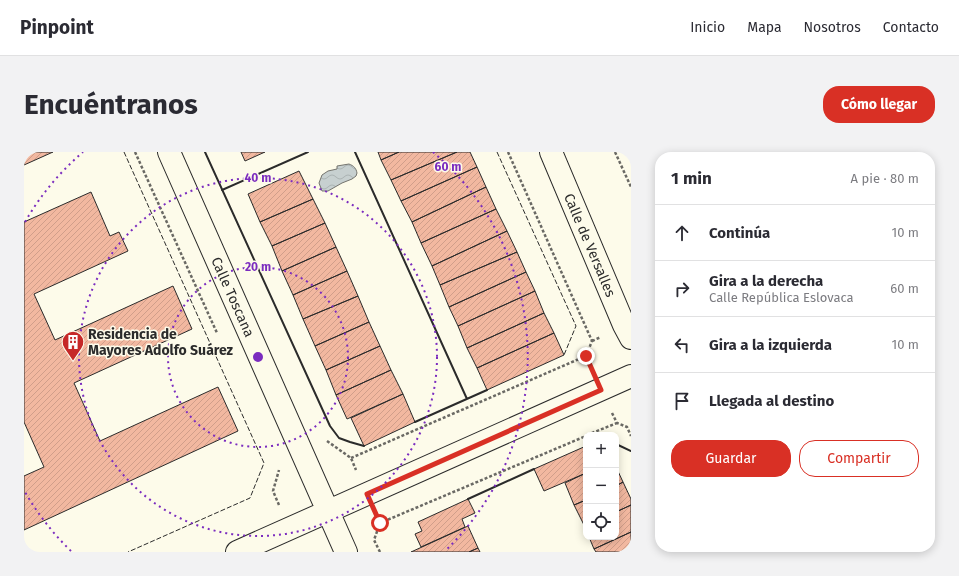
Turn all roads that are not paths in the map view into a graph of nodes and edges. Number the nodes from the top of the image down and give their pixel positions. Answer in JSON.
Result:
{"nodes":[{"id":1,"x":168,"y":152,"type":"edge"},
{"id":2,"x":551,"y":152,"type":"edge"},
{"id":3,"x":631,"y":338,"type":"edge"},
{"id":4,"x":631,"y":376,"type":"edge"},
{"id":5,"x":328,"y":512,"type":"junction"},
{"id":6,"x":237,"y":552,"type":"edge"},
{"id":7,"x":346,"y":552,"type":"edge"}],
"edges":[{"from":1,"to":5,"type":"street","name":"Calle Toscana"},
{"from":2,"to":3,"type":"street","name":"Calle de Versalles"},
{"from":4,"to":5,"type":"street"},
{"from":5,"to":6,"type":"street"},
{"from":5,"to":7,"type":"street","name":"Calle Toscana"}]}
